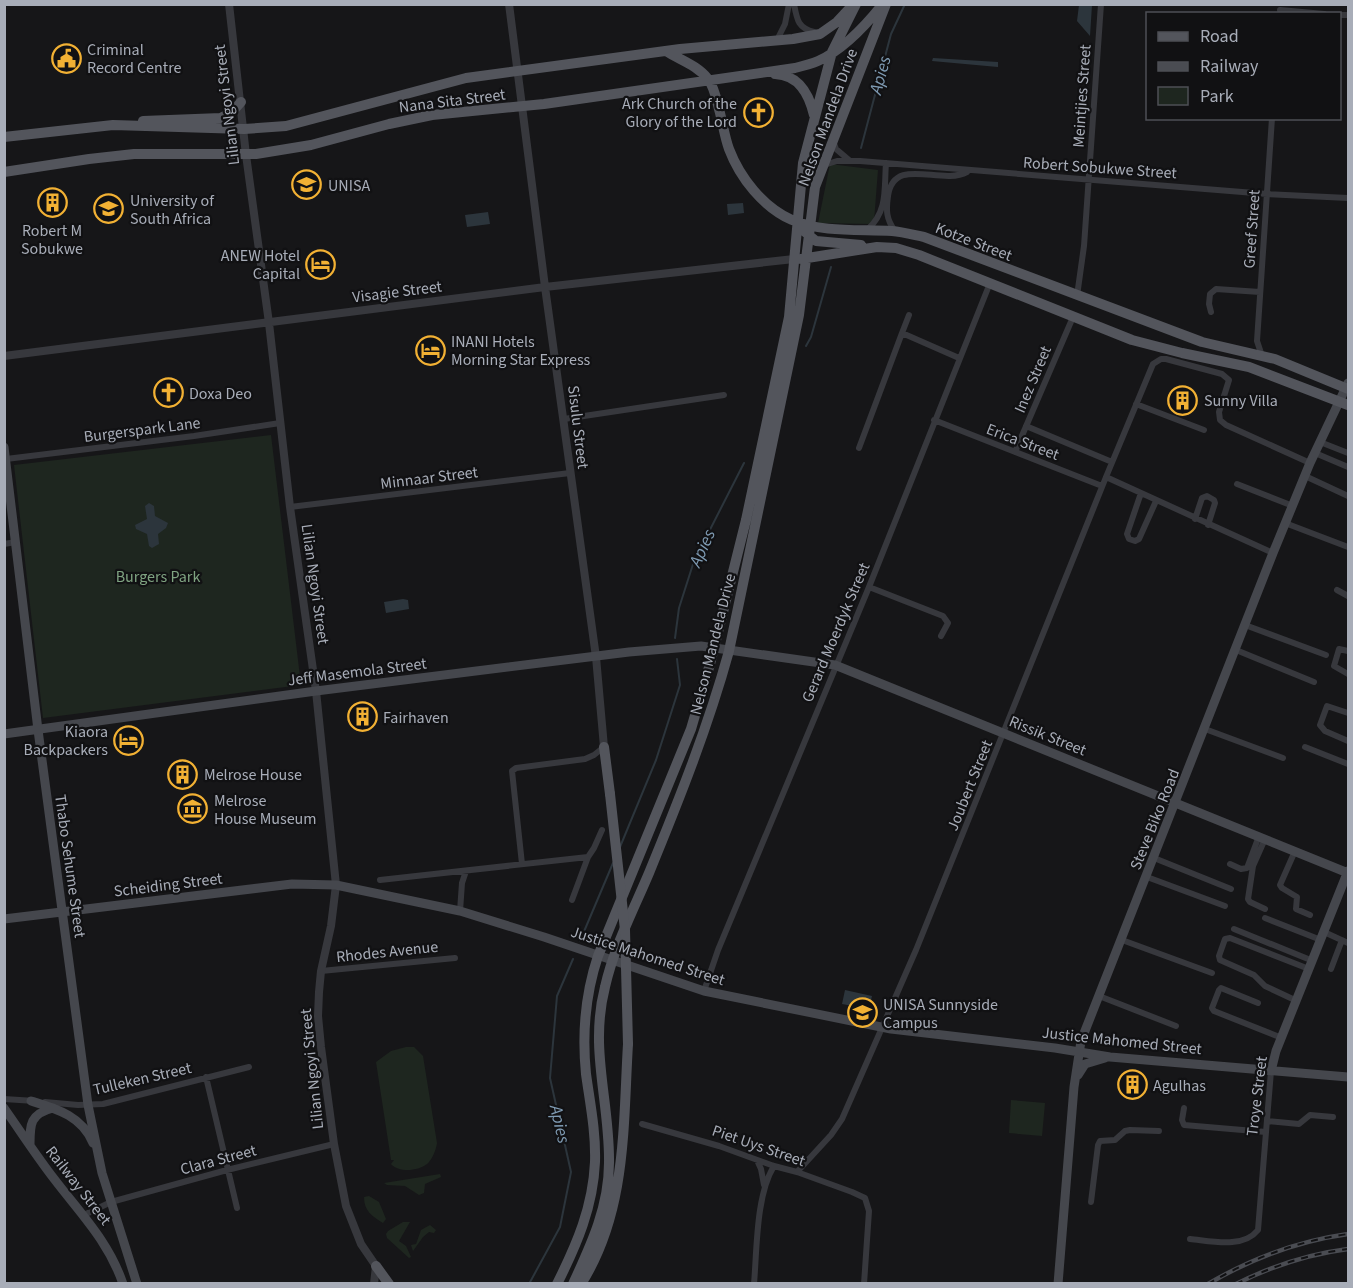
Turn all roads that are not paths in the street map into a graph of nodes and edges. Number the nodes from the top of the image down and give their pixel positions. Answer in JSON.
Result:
{"nodes":[{"id":1,"x":229,"y":4,"type":"edge"},
{"id":2,"x":509,"y":4,"type":"edge"},
{"id":3,"x":789,"y":4,"type":"edge"},
{"id":4,"x":794,"y":4,"type":"edge"},
{"id":5,"x":855,"y":4,"type":"edge"},
{"id":6,"x":884,"y":4,"type":"edge"},
{"id":7,"x":1101,"y":4,"type":"edge"},
{"id":8,"x":1280,"y":9,"type":"edge"},
{"id":9,"x":1306,"y":12,"type":"edge"},
{"id":10,"x":820,"y":34,"type":"junction"},
{"id":11,"x":776,"y":41,"type":"junction"},
{"id":12,"x":666,"y":51,"type":"junction"},
{"id":13,"x":832,"y":52,"type":"junction"},
{"id":14,"x":517,"y":70,"type":"junction"},
{"id":15,"x":738,"y":76,"type":"junction"},
{"id":16,"x":709,"y":80,"type":"junction"},
{"id":17,"x":241,"y":102,"type":"junction"},
{"id":18,"x":521,"y":106,"type":"junction"},
{"id":19,"x":814,"y":115,"type":"junction"},
{"id":20,"x":1272,"y":120,"type":"edge"},
{"id":21,"x":113,"y":125,"type":"junction"},
{"id":22,"x":244,"y":129,"type":"junction"},
{"id":23,"x":4,"y":137,"type":"edge"},
{"id":24,"x":833,"y":140,"type":"junction"},
{"id":25,"x":246,"y":155,"type":"junction"},
{"id":26,"x":849,"y":161,"type":"junction"},
{"id":27,"x":886,"y":163,"type":"junction"},
{"id":28,"x":824,"y":165,"type":"junction"},
{"id":29,"x":968,"y":171,"type":"junction"},
{"id":30,"x":4,"y":172,"type":"edge"},
{"id":31,"x":1089,"y":180,"type":"junction"},
{"id":32,"x":1267,"y":194,"type":"junction"},
{"id":33,"x":1348,"y":198,"type":"edge"},
{"id":34,"x":798,"y":222,"type":"junction"},
{"id":35,"x":867,"y":230,"type":"junction"},
{"id":36,"x":809,"y":231,"type":"junction"},
{"id":37,"x":895,"y":232,"type":"junction"},
{"id":38,"x":877,"y":246,"type":"junction"},
{"id":39,"x":806,"y":258,"type":"junction"},
{"id":40,"x":794,"y":259,"type":"junction"},
{"id":41,"x":990,"y":283,"type":"junction"},
{"id":42,"x":545,"y":287,"type":"junction"},
{"id":43,"x":1260,"y":292,"type":"junction"},
{"id":44,"x":1077,"y":296,"type":"junction"},
{"id":45,"x":1211,"y":312,"type":"dead end"},
{"id":46,"x":909,"y":315,"type":"dead end"},
{"id":47,"x":1073,"y":316,"type":"junction"},
{"id":48,"x":269,"y":323,"type":"junction"},
{"id":49,"x":902,"y":333,"type":"junction"},
{"id":50,"x":1257,"y":341,"type":"junction"},
{"id":51,"x":1246,"y":353,"type":"junction"},
{"id":52,"x":4,"y":356,"type":"edge"},
{"id":53,"x":1262,"y":356,"type":"junction"},
{"id":54,"x":959,"y":358,"type":"junction"},
{"id":55,"x":1348,"y":387,"type":"edge"},
{"id":56,"x":724,"y":395,"type":"dead end"},
{"id":57,"x":1344,"y":403,"type":"edge"},
{"id":58,"x":1136,"y":404,"type":"junction"},
{"id":59,"x":564,"y":419,"type":"junction"},
{"id":60,"x":934,"y":420,"type":"junction"},
{"id":61,"x":280,"y":423,"type":"junction"},
{"id":62,"x":1026,"y":426,"type":"junction"},
{"id":63,"x":1204,"y":430,"type":"dead end"},
{"id":64,"x":1320,"y":442,"type":"junction"},
{"id":65,"x":4,"y":447,"type":"edge"},
{"id":66,"x":859,"y":448,"type":"dead end"},
{"id":67,"x":1015,"y":452,"type":"junction"},
{"id":68,"x":1315,"y":453,"type":"junction"},
{"id":69,"x":1348,"y":453,"type":"edge"},
{"id":70,"x":6,"y":459,"type":"edge"},
{"id":71,"x":1112,"y":462,"type":"junction"},
{"id":72,"x":1310,"y":463,"type":"junction"},
{"id":73,"x":1348,"y":467,"type":"edge"},
{"id":74,"x":570,"y":473,"type":"junction"},
{"id":75,"x":1305,"y":476,"type":"junction"},
{"id":76,"x":1106,"y":477,"type":"junction"},
{"id":77,"x":1237,"y":484,"type":"dead end"},
{"id":78,"x":1102,"y":486,"type":"junction"},
{"id":79,"x":1141,"y":493,"type":"junction"},
{"id":80,"x":1348,"y":496,"type":"edge"},
{"id":81,"x":1156,"y":501,"type":"junction"},
{"id":82,"x":1293,"y":506,"type":"junction"},
{"id":83,"x":290,"y":507,"type":"junction"},
{"id":84,"x":1195,"y":519,"type":"junction"},
{"id":85,"x":1285,"y":524,"type":"junction"},
{"id":86,"x":1208,"y":525,"type":"junction"},
{"id":87,"x":16,"y":542,"type":"junction"},
{"id":88,"x":4,"y":544,"type":"edge"},
{"id":89,"x":1348,"y":546,"type":"edge"},
{"id":90,"x":1273,"y":553,"type":"junction"},
{"id":91,"x":869,"y":587,"type":"junction"},
{"id":92,"x":1337,"y":590,"type":"dead end"},
{"id":93,"x":1348,"y":596,"type":"edge"},
{"id":94,"x":1245,"y":625,"type":"junction"},
{"id":95,"x":941,"y":636,"type":"dead end"},
{"id":96,"x":714,"y":648,"type":"junction"},
{"id":97,"x":1236,"y":650,"type":"junction"},
{"id":98,"x":729,"y":651,"type":"junction"},
{"id":99,"x":1348,"y":651,"type":"edge"},
{"id":100,"x":1326,"y":656,"type":"dead end"},
{"id":101,"x":596,"y":657,"type":"junction"},
{"id":102,"x":835,"y":665,"type":"junction"},
{"id":103,"x":1348,"y":674,"type":"edge"},
{"id":104,"x":1314,"y":682,"type":"dead end"},
{"id":105,"x":316,"y":691,"type":"junction"},
{"id":106,"x":1348,"y":713,"type":"edge"},
{"id":107,"x":1205,"y":729,"type":"junction"},
{"id":108,"x":38,"y":730,"type":"junction"},
{"id":109,"x":1004,"y":733,"type":"junction"},
{"id":110,"x":4,"y":734,"type":"edge"},
{"id":111,"x":1348,"y":741,"type":"edge"},
{"id":112,"x":604,"y":747,"type":"junction"},
{"id":113,"x":1305,"y":747,"type":"dead end"},
{"id":114,"x":1316,"y":756,"type":"dead end"},
{"id":115,"x":1283,"y":758,"type":"dead end"},
{"id":116,"x":1348,"y":766,"type":"edge"},
{"id":117,"x":1176,"y":803,"type":"junction"},
{"id":118,"x":602,"y":830,"type":"dead end"},
{"id":119,"x":1262,"y":838,"type":"junction"},
{"id":120,"x":1295,"y":851,"type":"junction"},
{"id":121,"x":588,"y":857,"type":"junction"},
{"id":122,"x":1154,"y":858,"type":"junction"},
{"id":123,"x":522,"y":864,"type":"junction"},
{"id":124,"x":1230,"y":864,"type":"dead end"},
{"id":125,"x":466,"y":871,"type":"junction"},
{"id":126,"x":1348,"y":872,"type":"edge"},
{"id":127,"x":1147,"y":877,"type":"junction"},
{"id":128,"x":381,"y":880,"type":"dead end"},
{"id":129,"x":336,"y":885,"type":"junction"},
{"id":130,"x":1231,"y":889,"type":"dead end"},
{"id":131,"x":572,"y":900,"type":"dead end"},
{"id":132,"x":1225,"y":906,"type":"dead end"},
{"id":133,"x":1265,"y":909,"type":"dead end"},
{"id":134,"x":460,"y":911,"type":"junction"},
{"id":135,"x":62,"y":912,"type":"junction"},
{"id":136,"x":1310,"y":915,"type":"dead end"},
{"id":137,"x":1265,"y":918,"type":"dead end"},
{"id":138,"x":4,"y":919,"type":"edge"},
{"id":139,"x":1234,"y":929,"type":"dead end"},
{"id":140,"x":1323,"y":936,"type":"junction"},
{"id":141,"x":1122,"y":940,"type":"junction"},
{"id":142,"x":1345,"y":941,"type":"edge"},
{"id":143,"x":598,"y":956,"type":"junction"},
{"id":144,"x":455,"y":958,"type":"dead end"},
{"id":145,"x":611,"y":961,"type":"junction"},
{"id":146,"x":1311,"y":965,"type":"junction"},
{"id":147,"x":1330,"y":969,"type":"dead end"},
{"id":148,"x":321,"y":971,"type":"junction"},
{"id":149,"x":1212,"y":973,"type":"dead end"},
{"id":150,"x":704,"y":991,"type":"junction"},
{"id":151,"x":1099,"y":996,"type":"junction"},
{"id":152,"x":1297,"y":1001,"type":"junction"},
{"id":153,"x":1258,"y":1003,"type":"dead end"},
{"id":154,"x":1176,"y":1026,"type":"dead end"},
{"id":155,"x":883,"y":1028,"type":"junction"},
{"id":156,"x":1282,"y":1038,"type":"junction"},
{"id":157,"x":1078,"y":1051,"type":"junction"},
{"id":158,"x":1110,"y":1056,"type":"junction"},
{"id":159,"x":249,"y":1067,"type":"dead end"},
{"id":160,"x":1271,"y":1071,"type":"junction"},
{"id":161,"x":206,"y":1077,"type":"junction"},
{"id":162,"x":1348,"y":1077,"type":"edge"},
{"id":163,"x":1074,"y":1088,"type":"junction"},
{"id":164,"x":4,"y":1099,"type":"edge"},
{"id":165,"x":31,"y":1101,"type":"junction"},
{"id":166,"x":88,"y":1105,"type":"junction"},
{"id":167,"x":4,"y":1108,"type":"edge"},
{"id":168,"x":53,"y":1108,"type":"junction"},
{"id":169,"x":1184,"y":1108,"type":"dead end"},
{"id":170,"x":1333,"y":1117,"type":"dead end"},
{"id":171,"x":1267,"y":1121,"type":"junction"},
{"id":172,"x":642,"y":1124,"type":"dead end"},
{"id":173,"x":1159,"y":1131,"type":"dead end"},
{"id":174,"x":1266,"y":1132,"type":"junction"},
{"id":175,"x":30,"y":1144,"type":"junction"},
{"id":176,"x":334,"y":1144,"type":"junction"},
{"id":177,"x":756,"y":1160,"type":"junction"},
{"id":178,"x":774,"y":1166,"type":"junction"},
{"id":179,"x":227,"y":1170,"type":"junction"},
{"id":180,"x":797,"y":1172,"type":"junction"},
{"id":181,"x":102,"y":1173,"type":"junction"},
{"id":182,"x":764,"y":1185,"type":"junction"},
{"id":183,"x":111,"y":1202,"type":"junction"},
{"id":184,"x":1091,"y":1202,"type":"dead end"},
{"id":185,"x":237,"y":1208,"type":"dead end"},
{"id":186,"x":84,"y":1215,"type":"junction"},
{"id":187,"x":1190,"y":1239,"type":"dead end"},
{"id":188,"x":376,"y":1266,"type":"junction"},
{"id":189,"x":133,"y":1272,"type":"junction"},
{"id":190,"x":123,"y":1284,"type":"edge"},
{"id":191,"x":131,"y":1284,"type":"edge"},
{"id":192,"x":137,"y":1284,"type":"edge"},
{"id":193,"x":374,"y":1284,"type":"edge"},
{"id":194,"x":389,"y":1284,"type":"edge"},
{"id":195,"x":556,"y":1284,"type":"edge"},
{"id":196,"x":573,"y":1284,"type":"edge"},
{"id":197,"x":581,"y":1284,"type":"edge"},
{"id":198,"x":754,"y":1284,"type":"edge"},
{"id":199,"x":864,"y":1284,"type":"edge"},
{"id":200,"x":1058,"y":1284,"type":"edge"}],
"edges":[{"from":1,"to":17,"type":"street","name":"Lilian Ngoyi Street"},
{"from":2,"to":14,"type":"street","name":"Sisulu Street"},
{"from":3,"to":11,"type":"street"},
{"from":4,"to":10,"type":"street"},
{"from":5,"to":10,"type":"main road","name":"Nana Sita Street"},
{"from":5,"to":13,"type":"main road","name":"Nelson Mandela Drive"},
{"from":6,"to":13,"type":"main road","name":"Nana Sita Street"},
{"from":6,"to":24,"type":"main road","name":"Nelson Mandela Drive"},
{"from":7,"to":31,"type":"street","name":"Meintjies Street"},
{"from":8,"to":9,"type":"street"},
{"from":10,"to":11,"type":"main road","name":"Nana Sita Street"},
{"from":11,"to":12,"type":"main road","name":"Nana Sita Street"},
{"from":12,"to":14,"type":"main road","name":"Nana Sita Street"},
{"from":12,"to":16,"type":"main road"},
{"from":13,"to":15,"type":"main road","name":"Nana Sita Street"},
{"from":13,"to":19,"type":"main road","name":"Nelson Mandela Drive"},
{"from":14,"to":18,"type":"street","name":"Sisulu Street"},
{"from":14,"to":22,"type":"main road","name":"Nana Sita Street"},
{"from":15,"to":16,"type":"main road","name":"Nana Sita Street"},
{"from":15,"to":19,"type":"main road"},
{"from":16,"to":18,"type":"main road","name":"Nana Sita Street"},
{"from":16,"to":34,"type":"main road","name":"Kotze Street"},
{"from":17,"to":21,"type":"main road"},
{"from":17,"to":22,"type":"street","name":"Lilian Ngoyi Street"},
{"from":18,"to":25,"type":"main road","name":"Nana Sita Street"},
{"from":18,"to":42,"type":"street","name":"Sisulu Street"},
{"from":19,"to":34,"type":"main road","name":"Nelson Mandela Drive"},
{"from":20,"to":32,"type":"street","name":"Greef Street"},
{"from":21,"to":22,"type":"main road","name":"Nana Sita Street"},
{"from":21,"to":23,"type":"main road","name":"Nana Sita Street"},
{"from":22,"to":25,"type":"street","name":"Lilian Ngoyi Street"},
{"from":24,"to":26,"type":"street"},
{"from":24,"to":28,"type":"main road","name":"Nelson Mandela Drive"},
{"from":25,"to":30,"type":"main road","name":"Nana Sita Street"},
{"from":25,"to":48,"type":"street","name":"Lilian Ngoyi Street"},
{"from":26,"to":27,"type":"street","name":"Robert Sobukwe Street"},
{"from":26,"to":28,"type":"street","name":"Robert Sobukwe Street"},
{"from":27,"to":29,"type":"street","name":"Robert Sobukwe Street"},
{"from":27,"to":35,"type":"street"},
{"from":28,"to":36,"type":"main road","name":"Nelson Mandela Drive"},
{"from":29,"to":31,"type":"street","name":"Robert Sobukwe Street"},
{"from":29,"to":37,"type":"street"},
{"from":31,"to":32,"type":"street","name":"Robert Sobukwe Street"},
{"from":31,"to":44,"type":"street","name":"Meintjies Street"},
{"from":32,"to":33,"type":"street","name":"Robert Sobukwe Street"},
{"from":32,"to":43,"type":"street","name":"Greef Street"},
{"from":34,"to":36,"type":"main road","name":"Kotze Street"},
{"from":34,"to":40,"type":"main road","name":"Nelson Mandela Drive"},
{"from":35,"to":36,"type":"main road","name":"Kotze Street"},
{"from":35,"to":37,"type":"main road","name":"Kotze Street"},
{"from":36,"to":38,"type":"main road"},
{"from":36,"to":39,"type":"main road","name":"Nelson Mandela Drive"},
{"from":37,"to":44,"type":"main road","name":"Kotze Street"},
{"from":38,"to":39,"type":"main road","name":"Kotze Street"},
{"from":38,"to":41,"type":"main road","name":"Kotze Street"},
{"from":39,"to":40,"type":"main road","name":"Kotze Street"},
{"from":39,"to":98,"type":"main road","name":"Nelson Mandela Drive"},
{"from":40,"to":42,"type":"street","name":"Visagie Street"},
{"from":40,"to":96,"type":"main road","name":"Nelson Mandela Drive"},
{"from":41,"to":47,"type":"main road","name":"Kotze Street"},
{"from":41,"to":54,"type":"street","name":"Gerard Moerdyk Street"},
{"from":42,"to":48,"type":"street","name":"Visagie Street"},
{"from":42,"to":59,"type":"street","name":"Sisulu Street"},
{"from":43,"to":45,"type":"street"},
{"from":43,"to":50,"type":"street","name":"Greef Street"},
{"from":44,"to":51,"type":"main road","name":"Kotze Street"},
{"from":46,"to":49,"type":"street"},
{"from":47,"to":57,"type":"main road","name":"Kotze Street"},
{"from":47,"to":62,"type":"street","name":"Inez Street"},
{"from":48,"to":52,"type":"street","name":"Visagie Street"},
{"from":48,"to":61,"type":"street","name":"Lilian Ngoyi Street"},
{"from":49,"to":54,"type":"street"},
{"from":49,"to":66,"type":"street"},
{"from":50,"to":51,"type":"street"},
{"from":50,"to":53,"type":"street","name":"Greef Street"},
{"from":51,"to":53,"type":"main road","name":"Kotze Street"},
{"from":53,"to":55,"type":"main road","name":"Kotze Street"},
{"from":54,"to":60,"type":"street","name":"Gerard Moerdyk Street"},
{"from":55,"to":57,"type":"main road","name":"Steve Biko Road"},
{"from":56,"to":59,"type":"street"},
{"from":57,"to":64,"type":"main road","name":"Steve Biko Road"},
{"from":58,"to":63,"type":"street"},
{"from":58,"to":71,"type":"street","name":"Joubert Street"},
{"from":58,"to":72,"type":"street","name":"Joubert Street"},
{"from":59,"to":74,"type":"street","name":"Sisulu Street"},
{"from":60,"to":67,"type":"street","name":"Erica Street"},
{"from":60,"to":91,"type":"street","name":"Gerard Moerdyk Street"},
{"from":61,"to":70,"type":"street","name":"Burgerspark Lane"},
{"from":61,"to":83,"type":"street","name":"Lilian Ngoyi Street"},
{"from":62,"to":67,"type":"street","name":"Inez Street"},
{"from":62,"to":71,"type":"street"},
{"from":64,"to":68,"type":"main road","name":"Steve Biko Road"},
{"from":64,"to":69,"type":"street"},
{"from":65,"to":70,"type":"main road","name":"Thabo Sehume Street"},
{"from":67,"to":78,"type":"street","name":"Erica Street"},
{"from":68,"to":72,"type":"main road","name":"Steve Biko Road"},
{"from":68,"to":73,"type":"street"},
{"from":70,"to":87,"type":"main road","name":"Thabo Sehume Street"},
{"from":71,"to":76,"type":"street","name":"Joubert Street"},
{"from":72,"to":75,"type":"main road","name":"Steve Biko Road"},
{"from":74,"to":83,"type":"street","name":"Minnaar Street"},
{"from":74,"to":101,"type":"street","name":"Sisulu Street"},
{"from":75,"to":80,"type":"street"},
{"from":75,"to":82,"type":"main road","name":"Steve Biko Road"},
{"from":76,"to":78,"type":"street","name":"Joubert Street"},
{"from":76,"to":79,"type":"street"},
{"from":77,"to":82,"type":"street"},
{"from":78,"to":109,"type":"street","name":"Joubert Street"},
{"from":79,"to":81,"type":"street"},
{"from":79,"to":81,"type":"street"},
{"from":81,"to":84,"type":"street"},
{"from":82,"to":85,"type":"main road","name":"Steve Biko Road"},
{"from":83,"to":105,"type":"street","name":"Lilian Ngoyi Street"},
{"from":84,"to":86,"type":"street"},
{"from":84,"to":86,"type":"street"},
{"from":85,"to":89,"type":"street"},
{"from":85,"to":90,"type":"main road","name":"Steve Biko Road"},
{"from":86,"to":90,"type":"street"},
{"from":87,"to":88,"type":"street"},
{"from":87,"to":108,"type":"main road","name":"Thabo Sehume Street"},
{"from":90,"to":94,"type":"main road","name":"Steve Biko Road"},
{"from":91,"to":95,"type":"street"},
{"from":91,"to":102,"type":"street","name":"Gerard Moerdyk Street"},
{"from":92,"to":93,"type":"street"},
{"from":94,"to":97,"type":"main road","name":"Steve Biko Road"},
{"from":94,"to":100,"type":"street"},
{"from":96,"to":98,"type":"main road","name":"Jeff Masemola Street"},
{"from":96,"to":101,"type":"main road","name":"Jeff Masemola Street"},
{"from":96,"to":143,"type":"main road","name":"Nelson Mandela Drive"},
{"from":97,"to":104,"type":"street"},
{"from":97,"to":107,"type":"main road","name":"Steve Biko Road"},
{"from":98,"to":102,"type":"main road","name":"Rissik Street"},
{"from":98,"to":145,"type":"main road","name":"Nelson Mandela Drive"},
{"from":99,"to":103,"type":"street"},
{"from":101,"to":105,"type":"main road","name":"Jeff Masemola Street"},
{"from":101,"to":112,"type":"street","name":"Sisulu Street"},
{"from":102,"to":109,"type":"main road","name":"Rissik Street"},
{"from":102,"to":150,"type":"street","name":"Gerard Moerdyk Street"},
{"from":105,"to":108,"type":"main road","name":"Jeff Masemola Street"},
{"from":105,"to":129,"type":"street","name":"Lilian Ngoyi Street"},
{"from":106,"to":111,"type":"street"},
{"from":107,"to":115,"type":"street"},
{"from":107,"to":117,"type":"main road","name":"Steve Biko Road"},
{"from":108,"to":110,"type":"main road","name":"Jeff Masemola Street"},
{"from":108,"to":135,"type":"main road","name":"Thabo Sehume Street"},
{"from":109,"to":117,"type":"main road","name":"Rissik Street"},
{"from":109,"to":155,"type":"street","name":"Joubert Street"},
{"from":112,"to":123,"type":"street"},
{"from":112,"to":197,"type":"main road","bridge":true},
{"from":113,"to":116,"type":"street"},
{"from":114,"to":116,"type":"street"},
{"from":117,"to":119,"type":"main road","name":"Rissik Street"},
{"from":117,"to":122,"type":"main road","name":"Steve Biko Road"},
{"from":118,"to":121,"type":"street"},
{"from":119,"to":120,"type":"main road","name":"Rissik Street"},
{"from":119,"to":124,"type":"street"},
{"from":119,"to":133,"type":"street"},
{"from":120,"to":126,"type":"main road","name":"Rissik Street"},
{"from":120,"to":136,"type":"street"},
{"from":121,"to":123,"type":"street"},
{"from":121,"to":131,"type":"street"},
{"from":122,"to":127,"type":"main road","name":"Steve Biko Road"},
{"from":122,"to":130,"type":"street"},
{"from":123,"to":125,"type":"street"},
{"from":125,"to":128,"type":"street"},
{"from":125,"to":134,"type":"street"},
{"from":126,"to":140,"type":"main road","name":"Troye Street"},
{"from":127,"to":132,"type":"street"},
{"from":127,"to":141,"type":"main road","name":"Steve Biko Road"},
{"from":129,"to":134,"type":"main road","name":"Justice Mahomed Street"},
{"from":129,"to":135,"type":"main road","name":"Scheiding Street"},
{"from":129,"to":148,"type":"street","name":"Lilian Ngoyi Street"},
{"from":134,"to":143,"type":"main road","name":"Justice Mahomed Street"},
{"from":135,"to":138,"type":"main road","name":"Scheiding Street"},
{"from":135,"to":166,"type":"main road","name":"Thabo Sehume Street"},
{"from":137,"to":140,"type":"street"},
{"from":139,"to":146,"type":"street"},
{"from":140,"to":142,"type":"street"},
{"from":140,"to":146,"type":"main road","name":"Troye Street"},
{"from":141,"to":149,"type":"street"},
{"from":141,"to":151,"type":"main road","name":"Steve Biko Road"},
{"from":142,"to":147,"type":"street"},
{"from":143,"to":145,"type":"main road","name":"Justice Mahomed Street"},
{"from":143,"to":195,"type":"main road","name":"Nelson Mandela Drive"},
{"from":144,"to":148,"type":"street","name":"Rhodes Avenue"},
{"from":145,"to":150,"type":"main road","name":"Justice Mahomed Street"},
{"from":145,"to":196,"type":"main road","name":"Nelson Mandela Drive"},
{"from":146,"to":152,"type":"main road","name":"Troye Street"},
{"from":146,"to":152,"type":"street"},
{"from":148,"to":176,"type":"street","name":"Lilian Ngoyi Street"},
{"from":150,"to":155,"type":"main road","name":"Justice Mahomed Street"},
{"from":151,"to":154,"type":"street"},
{"from":151,"to":157,"type":"main road","name":"Steve Biko Road"},
{"from":152,"to":156,"type":"main road","name":"Troye Street"},
{"from":153,"to":156,"type":"street"},
{"from":155,"to":157,"type":"main road","name":"Justice Mahomed Street"},
{"from":155,"to":180,"type":"street","name":"Joubert Street"},
{"from":156,"to":160,"type":"main road","name":"Troye Street"},
{"from":157,"to":158,"type":"main road","name":"Justice Mahomed Street"},
{"from":157,"to":163,"type":"main road","name":"Steve Biko Road"},
{"from":158,"to":160,"type":"main road","name":"Justice Mahomed Street"},
{"from":158,"to":163,"type":"main road"},
{"from":159,"to":161,"type":"street","name":"Tulleken Street"},
{"from":160,"to":162,"type":"main road","name":"Justice Mahomed Street"},
{"from":160,"to":171,"type":"street","name":"Troye Street"},
{"from":161,"to":166,"type":"street","name":"Tulleken Street"},
{"from":161,"to":179,"type":"street"},
{"from":163,"to":200,"type":"main road","name":"Steve Biko Road"},
{"from":164,"to":165,"type":"street","name":"Tulleken Street"},
{"from":165,"to":166,"type":"street","name":"Tulleken Street"},
{"from":165,"to":168,"type":"main road"},
{"from":166,"to":181,"type":"main road","name":"Thabo Sehume Street"},
{"from":167,"to":175,"type":"main road","name":"Railway Street"},
{"from":168,"to":175,"type":"main road"},
{"from":168,"to":181,"type":"main road"},
{"from":169,"to":174,"type":"street"},
{"from":170,"to":171,"type":"street"},
{"from":171,"to":174,"type":"street","name":"Troye Street"},
{"from":172,"to":177,"type":"street","name":"Piet Uys Street"},
{"from":173,"to":184,"type":"street"},
{"from":174,"to":187,"type":"street","name":"Troye Street"},
{"from":175,"to":186,"type":"main road","name":"Railway Street"},
{"from":176,"to":179,"type":"street","name":"Clara Street"},
{"from":176,"to":188,"type":"street","name":"Lilian Ngoyi Street"},
{"from":177,"to":178,"type":"street","name":"Piet Uys Street"},
{"from":177,"to":182,"type":"street"},
{"from":178,"to":180,"type":"street","name":"Piet Uys Street"},
{"from":178,"to":182,"type":"street"},
{"from":179,"to":183,"type":"street","name":"Clara Street"},
{"from":179,"to":185,"type":"street"},
{"from":180,"to":199,"type":"street","name":"Piet Uys Street"},
{"from":181,"to":183,"type":"main road","name":"Thabo Sehume Street"},
{"from":182,"to":198,"type":"street"},
{"from":183,"to":186,"type":"street","name":"Clara Street"},
{"from":183,"to":189,"type":"main road","name":"Thabo Sehume Street"},
{"from":186,"to":190,"type":"main road","name":"Railway Street"},
{"from":188,"to":193,"type":"street"},
{"from":188,"to":194,"type":"main road"},
{"from":189,"to":191,"type":"main road"},
{"from":189,"to":192,"type":"main road","name":"Thabo Sehume Street"}]}
